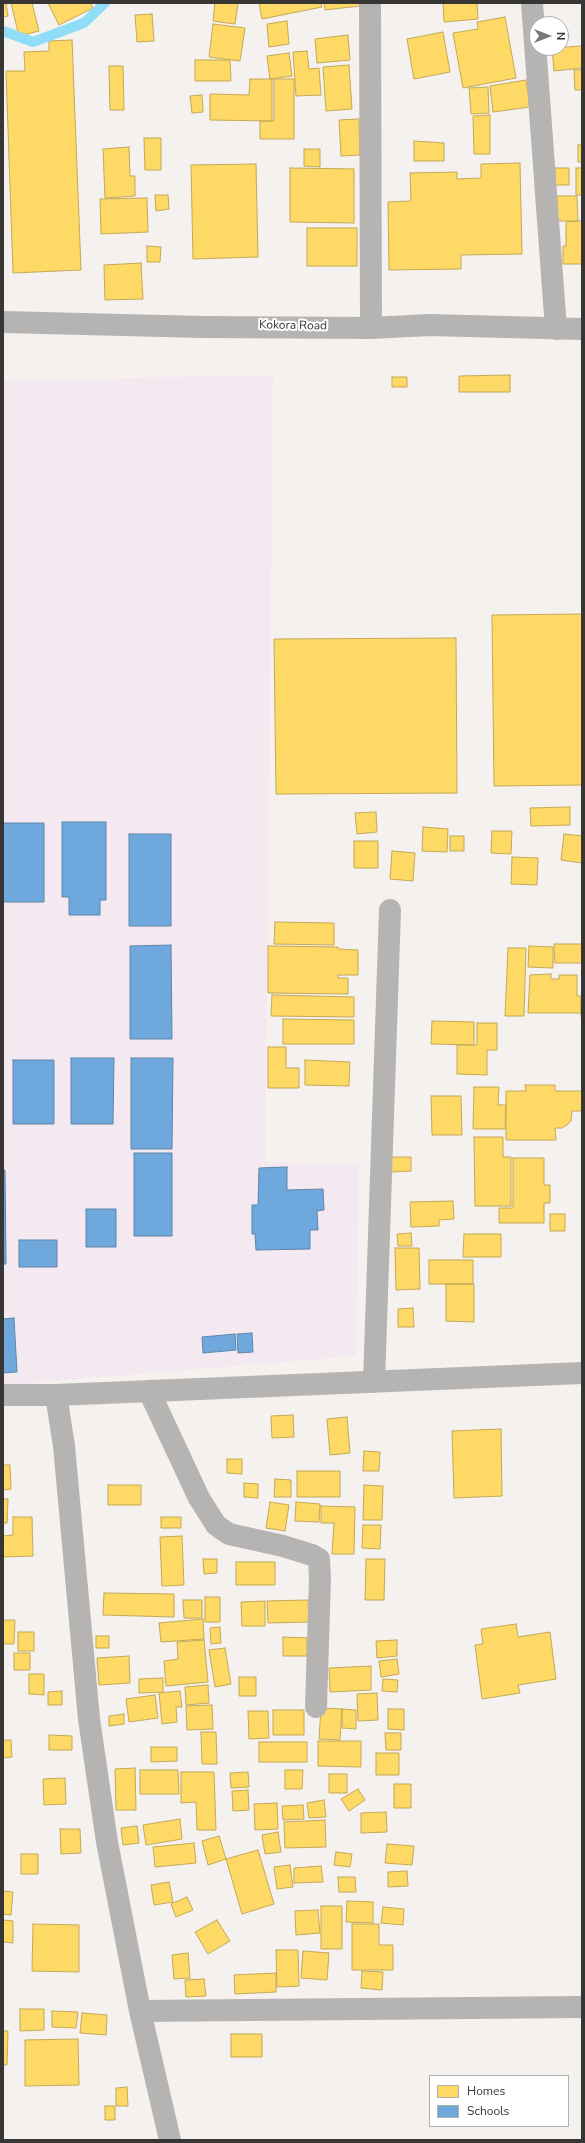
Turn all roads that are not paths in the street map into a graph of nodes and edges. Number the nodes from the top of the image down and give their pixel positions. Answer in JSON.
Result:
{"nodes":[{"id":1,"x":370,"y":3,"type":"edge"},
{"id":2,"x":532,"y":3,"type":"edge"},
{"id":3,"x":3,"y":322,"type":"edge"},
{"id":4,"x":371,"y":328,"type":"junction"},
{"id":5,"x":556,"y":329,"type":"junction"},
{"id":6,"x":582,"y":329,"type":"edge"},
{"id":7,"x":390,"y":910,"type":"dead end"},
{"id":8,"x":582,"y":1373,"type":"edge"},
{"id":9,"x":374,"y":1382,"type":"junction"},
{"id":10,"x":149,"y":1391,"type":"junction"},
{"id":11,"x":3,"y":1395,"type":"edge"},
{"id":12,"x":56,"y":1395,"type":"junction"},
{"id":13,"x":316,"y":1707,"type":"dead end"},
{"id":14,"x":582,"y":2007,"type":"edge"},
{"id":15,"x":140,"y":2011,"type":"junction"},
{"id":16,"x":170,"y":2140,"type":"edge"}],
"edges":[{"from":1,"to":4,"type":"street"},
{"from":2,"to":5,"type":"street"},
{"from":3,"to":4,"type":"street","name":"Kokora Road"},
{"from":4,"to":5,"type":"street","name":"Kokora Road"},
{"from":5,"to":6,"type":"street","name":"Kokora Road"},
{"from":7,"to":9,"type":"street"},
{"from":8,"to":9,"type":"street"},
{"from":9,"to":10,"type":"street"},
{"from":10,"to":12,"type":"street"},
{"from":10,"to":13,"type":"street"},
{"from":11,"to":12,"type":"street"},
{"from":12,"to":15,"type":"street"},
{"from":14,"to":15,"type":"street"},
{"from":15,"to":16,"type":"street"}]}
